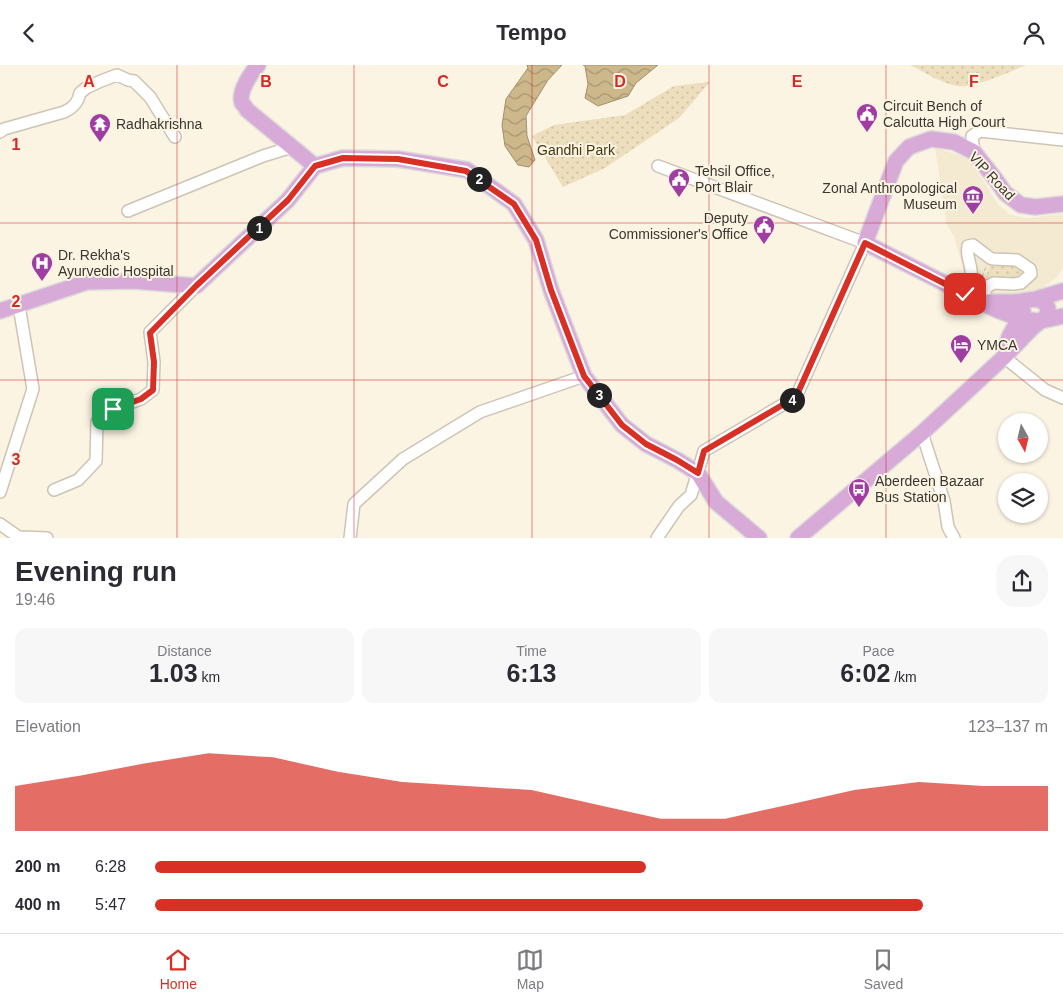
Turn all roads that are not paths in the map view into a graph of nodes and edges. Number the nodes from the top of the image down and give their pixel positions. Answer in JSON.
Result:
{"nodes":[{"id":1,"x":258,"y":65,"type":"edge"},
{"id":2,"x":0,"y":132,"type":"edge"},
{"id":3,"x":175,"y":137,"type":"dead end"},
{"id":4,"x":1063,"y":140,"type":"edge"},
{"id":5,"x":292,"y":147,"type":"junction"},
{"id":6,"x":974,"y":152,"type":"junction"},
{"id":7,"x":315,"y":166,"type":"junction"},
{"id":8,"x":658,"y":166,"type":"dead end"},
{"id":9,"x":1063,"y":204,"type":"edge"},
{"id":10,"x":128,"y":211,"type":"dead end"},
{"id":11,"x":865,"y":243,"type":"junction"},
{"id":12,"x":196,"y":286,"type":"junction"},
{"id":13,"x":1063,"y":291,"type":"edge"},
{"id":14,"x":1063,"y":295,"type":"edge"},
{"id":15,"x":975,"y":299,"type":"junction"},
{"id":16,"x":1036,"y":299,"type":"junction"},
{"id":17,"x":1063,"y":303,"type":"edge"},
{"id":18,"x":19,"y":306,"type":"junction"},
{"id":19,"x":0,"y":311,"type":"edge"},
{"id":20,"x":1063,"y":316,"type":"edge"},
{"id":21,"x":1018,"y":317,"type":"junction"},
{"id":22,"x":1041,"y":321,"type":"junction"},
{"id":23,"x":1004,"y":357,"type":"junction"},
{"id":24,"x":584,"y":376,"type":"junction"},
{"id":25,"x":1063,"y":398,"type":"edge"},
{"id":26,"x":922,"y":433,"type":"junction"},
{"id":27,"x":698,"y":473,"type":"junction"},
{"id":28,"x":54,"y":490,"type":"dead end"},
{"id":29,"x":0,"y":492,"type":"edge"},
{"id":30,"x":0,"y":524,"type":"edge"},
{"id":31,"x":20,"y":537,"type":"edge"},
{"id":32,"x":47,"y":538,"type":"edge"},
{"id":33,"x":350,"y":538,"type":"edge"},
{"id":34,"x":657,"y":538,"type":"edge"},
{"id":35,"x":759,"y":538,"type":"edge"},
{"id":36,"x":798,"y":538,"type":"edge"},
{"id":37,"x":954,"y":538,"type":"edge"}],
"edges":[{"from":1,"to":5,"type":"main road"},
{"from":2,"to":3,"type":"street"},
{"from":4,"to":6,"type":"street"},
{"from":5,"to":7,"type":"main road"},
{"from":5,"to":10,"type":"street"},
{"from":6,"to":9,"type":"main road","name":"VIP Road"},
{"from":6,"to":11,"type":"main road","name":"VIP Road"},
{"from":7,"to":12,"type":"main road"},
{"from":7,"to":24,"type":"main road"},
{"from":8,"to":11,"type":"street"},
{"from":11,"to":15,"type":"main road"},
{"from":11,"to":27,"type":"street"},
{"from":12,"to":18,"type":"main road"},
{"from":12,"to":28,"type":"street"},
{"from":13,"to":16,"type":"main road"},
{"from":14,"to":17,"type":"main road"},
{"from":15,"to":15,"type":"street"},
{"from":15,"to":16,"type":"main road"},
{"from":15,"to":21,"type":"main road"},
{"from":16,"to":21,"type":"main road"},
{"from":16,"to":22,"type":"main road"},
{"from":18,"to":19,"type":"main road"},
{"from":18,"to":29,"type":"street"},
{"from":20,"to":22,"type":"main road"},
{"from":21,"to":22,"type":"main road"},
{"from":21,"to":23,"type":"main road"},
{"from":22,"to":23,"type":"main road"},
{"from":23,"to":25,"type":"street"},
{"from":23,"to":26,"type":"main road"},
{"from":24,"to":27,"type":"main road"},
{"from":24,"to":33,"type":"street"},
{"from":26,"to":36,"type":"main road"},
{"from":26,"to":37,"type":"street"},
{"from":27,"to":34,"type":"street"},
{"from":27,"to":35,"type":"main road"},
{"from":30,"to":31,"type":"street"},
{"from":31,"to":32,"type":"street"}]}
